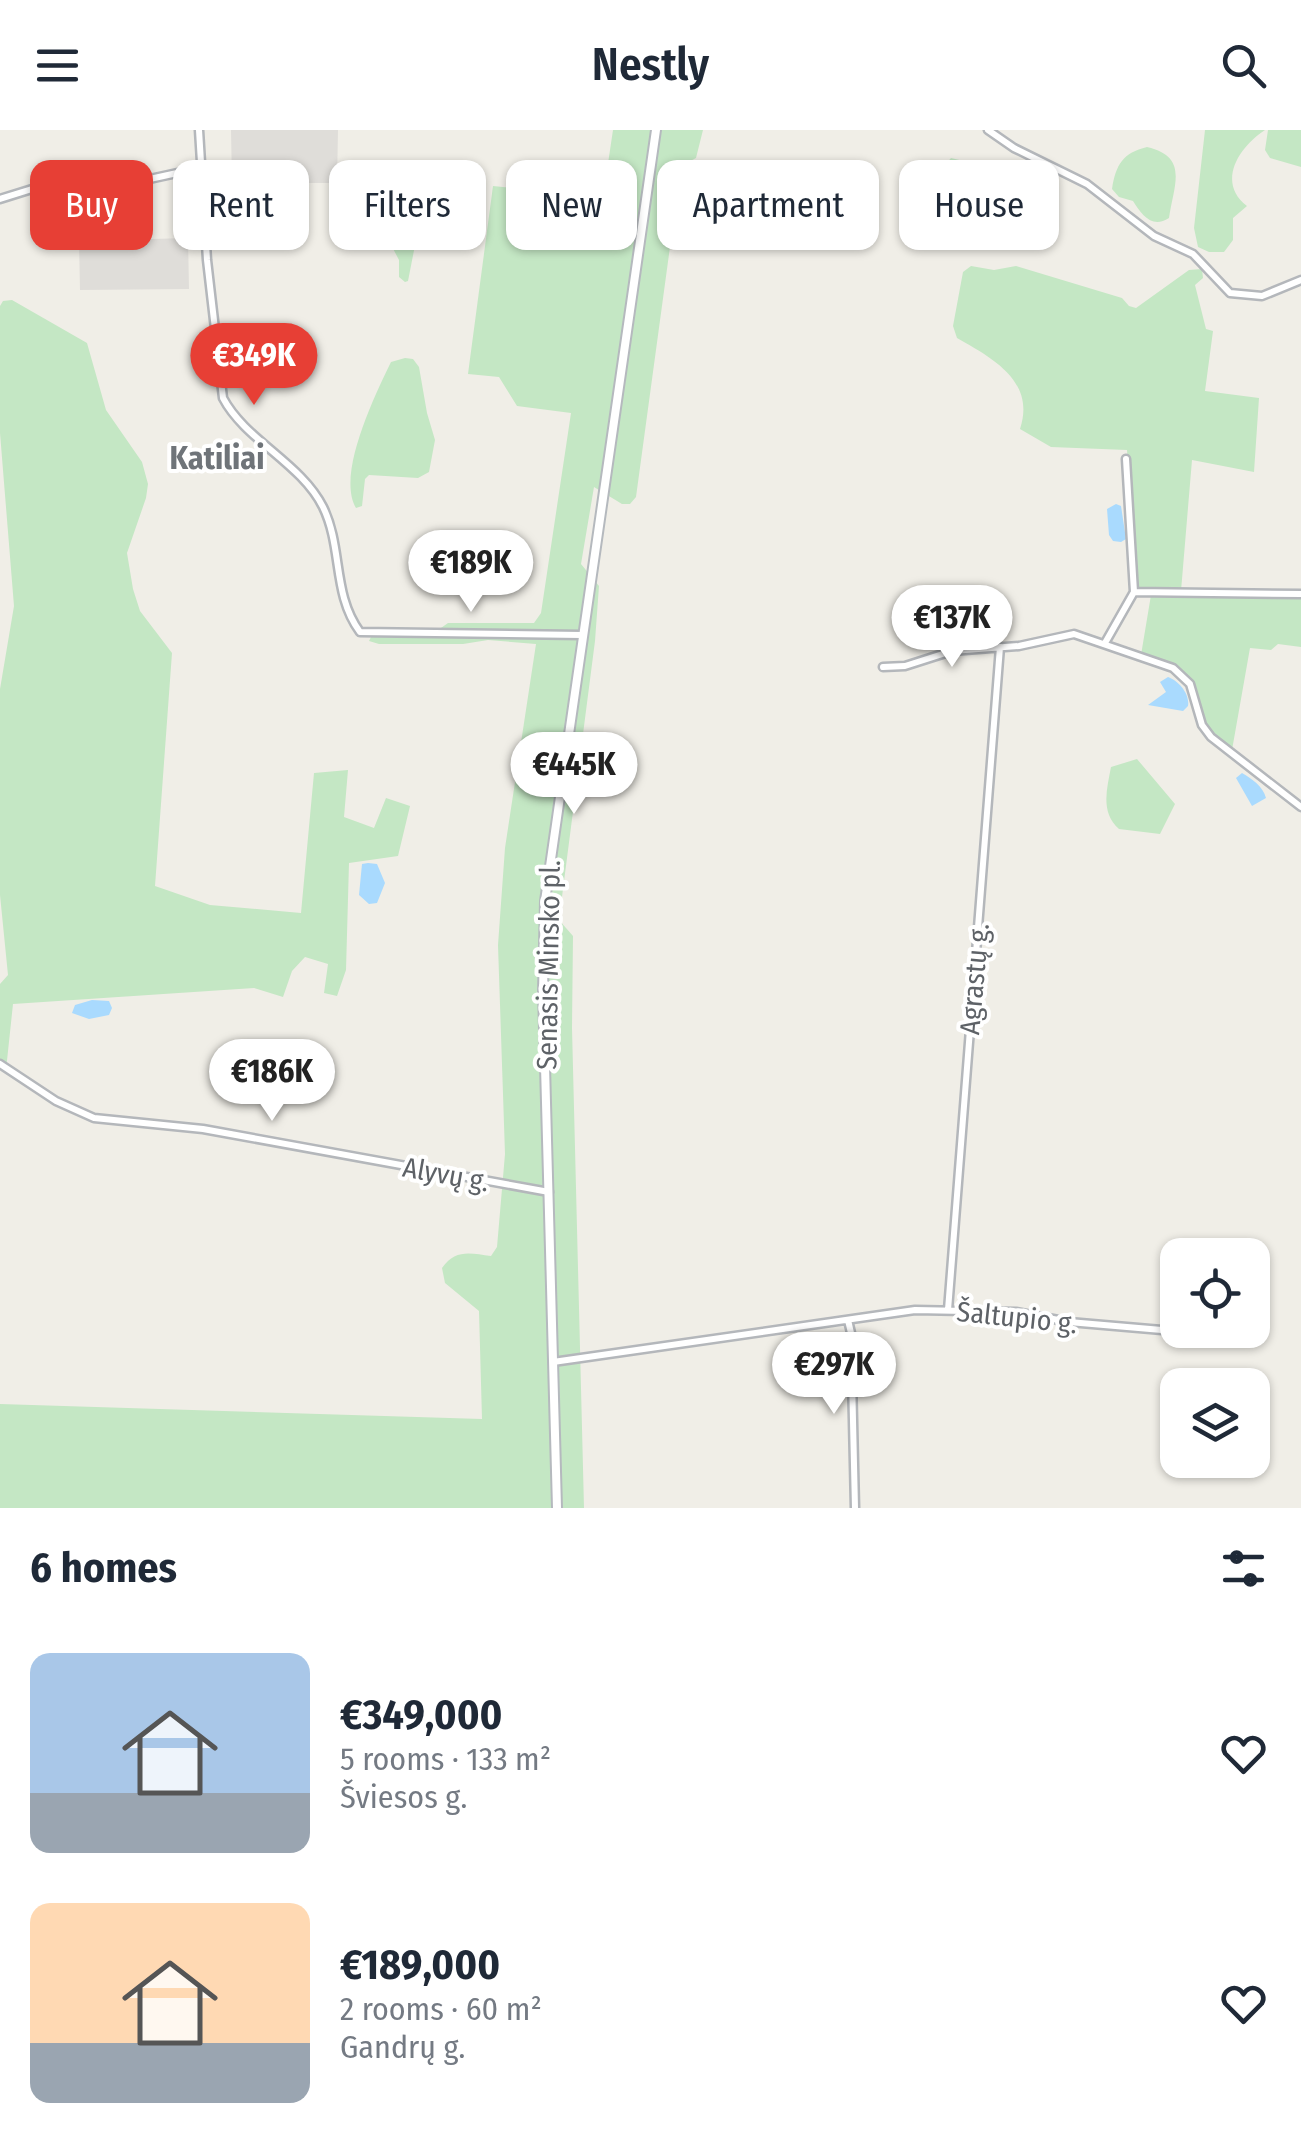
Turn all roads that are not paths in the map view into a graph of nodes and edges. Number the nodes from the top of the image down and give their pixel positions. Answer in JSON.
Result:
{"nodes":[{"id":1,"x":199,"y":130,"type":"edge"},
{"id":2,"x":656,"y":130,"type":"edge"},
{"id":3,"x":988,"y":130,"type":"edge"},
{"id":4,"x":200,"y":160,"type":"edge"},
{"id":5,"x":173,"y":172,"type":"edge"},
{"id":6,"x":0,"y":199,"type":"edge"},
{"id":7,"x":206,"y":250,"type":"edge"},
{"id":8,"x":1301,"y":280,"type":"edge"},
{"id":9,"x":1126,"y":459,"type":"dead end"},
{"id":10,"x":1134,"y":592,"type":"junction"},
{"id":11,"x":1301,"y":594,"type":"edge"},
{"id":12,"x":582,"y":635,"type":"junction"},
{"id":13,"x":1105,"y":643,"type":"junction"},
{"id":14,"x":1000,"y":647,"type":"junction"},
{"id":15,"x":882,"y":667,"type":"dead end"},
{"id":16,"x":1301,"y":808,"type":"edge"},
{"id":17,"x":0,"y":1064,"type":"edge"},
{"id":18,"x":550,"y":1192,"type":"junction"},
{"id":19,"x":948,"y":1310,"type":"junction"},
{"id":20,"x":848,"y":1320,"type":"junction"},
{"id":21,"x":1160,"y":1330,"type":"edge"},
{"id":22,"x":553,"y":1362,"type":"junction"},
{"id":23,"x":557,"y":1508,"type":"edge"},
{"id":24,"x":854,"y":1508,"type":"edge"}],
"edges":[{"from":1,"to":4,"type":"street"},
{"from":2,"to":12,"type":"main road","name":"Senasis Minsko pl."},
{"from":3,"to":8,"type":"street"},
{"from":5,"to":6,"type":"street"},
{"from":7,"to":12,"type":"street"},
{"from":9,"to":10,"type":"street"},
{"from":10,"to":11,"type":"street"},
{"from":10,"to":13,"type":"street"},
{"from":12,"to":18,"type":"main road","name":"Senasis Minsko pl."},
{"from":13,"to":14,"type":"street"},
{"from":13,"to":16,"type":"street"},
{"from":14,"to":15,"type":"street"},
{"from":14,"to":19,"type":"street","name":"Agrastų g."},
{"from":17,"to":18,"type":"street","name":"Alyvų g."},
{"from":18,"to":22,"type":"main road","name":"Senasis Minsko pl."},
{"from":19,"to":20,"type":"street","name":"Šaltupio g."},
{"from":19,"to":21,"type":"street","name":"Šaltupio g."},
{"from":20,"to":22,"type":"street","name":"Šaltupio g."},
{"from":20,"to":24,"type":"street"},
{"from":22,"to":23,"type":"main road","name":"Senasis Minsko pl."}]}
